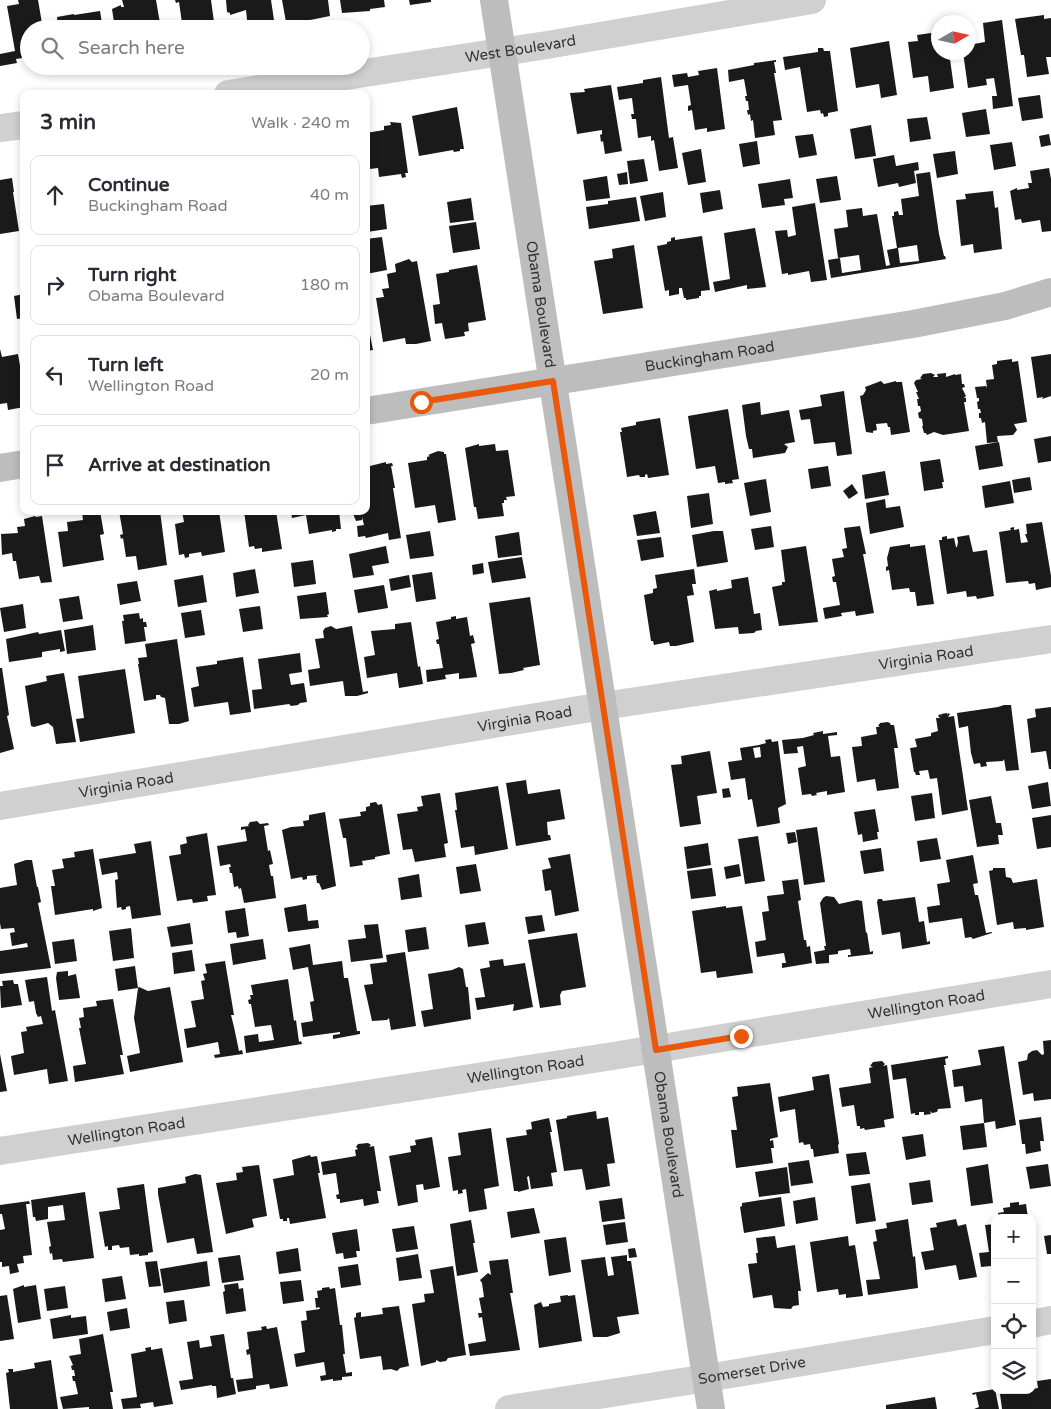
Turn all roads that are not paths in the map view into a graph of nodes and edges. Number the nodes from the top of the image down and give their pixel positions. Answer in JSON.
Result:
{"nodes":[{"id":1,"x":494,"y":0,"type":"edge"},
{"id":2,"x":812,"y":0,"type":"edge"},
{"id":3,"x":502,"y":52,"type":"junction"},
{"id":4,"x":370,"y":72,"type":"edge"},
{"id":5,"x":352,"y":75,"type":"edge"},
{"id":6,"x":254,"y":90,"type":"edge"},
{"id":7,"x":20,"y":126,"type":"edge"},
{"id":8,"x":0,"y":128,"type":"edge"},
{"id":9,"x":1051,"y":292,"type":"edge"},
{"id":10,"x":553,"y":381,"type":"junction"},
{"id":11,"x":370,"y":410,"type":"edge"},
{"id":12,"x":20,"y":465,"type":"edge"},
{"id":13,"x":0,"y":468,"type":"edge"},
{"id":14,"x":1051,"y":639,"type":"edge"},
{"id":15,"x":603,"y":706,"type":"junction"},
{"id":16,"x":0,"y":806,"type":"edge"},
{"id":17,"x":1051,"y":984,"type":"edge"},
{"id":18,"x":656,"y":1050,"type":"junction"},
{"id":19,"x":0,"y":1151,"type":"edge"},
{"id":20,"x":1051,"y":1320,"type":"edge"},
{"id":21,"x":1036,"y":1323,"type":"edge"},
{"id":22,"x":991,"y":1331,"type":"edge"},
{"id":23,"x":707,"y":1378,"type":"junction"},
{"id":24,"x":510,"y":1409,"type":"edge"},
{"id":25,"x":711,"y":1409,"type":"edge"}],
"edges":[{"from":1,"to":3,"type":"main road","name":"Obama Boulevard"},
{"from":2,"to":3,"type":"street","name":"West Boulevard"},
{"from":3,"to":4,"type":"street","name":"West Boulevard"},
{"from":3,"to":10,"type":"main road","name":"Obama Boulevard"},
{"from":5,"to":6,"type":"street","name":"West Boulevard"},
{"from":7,"to":8,"type":"street"},
{"from":9,"to":10,"type":"main road","name":"Buckingham Road"},
{"from":10,"to":11,"type":"main road","name":"Buckingham Road"},
{"from":10,"to":15,"type":"main road","name":"Obama Boulevard"},
{"from":12,"to":13,"type":"main road"},
{"from":14,"to":15,"type":"street","name":"Virginia Road"},
{"from":15,"to":16,"type":"street","name":"Virginia Road"},
{"from":15,"to":18,"type":"main road","name":"Obama Boulevard"},
{"from":17,"to":18,"type":"street","name":"Wellington Road"},
{"from":18,"to":19,"type":"street","name":"Wellington Road"},
{"from":18,"to":23,"type":"main road","name":"Obama Boulevard"},
{"from":20,"to":21,"type":"street"},
{"from":22,"to":23,"type":"street","name":"Somerset Drive"},
{"from":23,"to":24,"type":"street","name":"Somerset Drive"},
{"from":23,"to":25,"type":"main road","name":"Obama Boulevard"}]}
